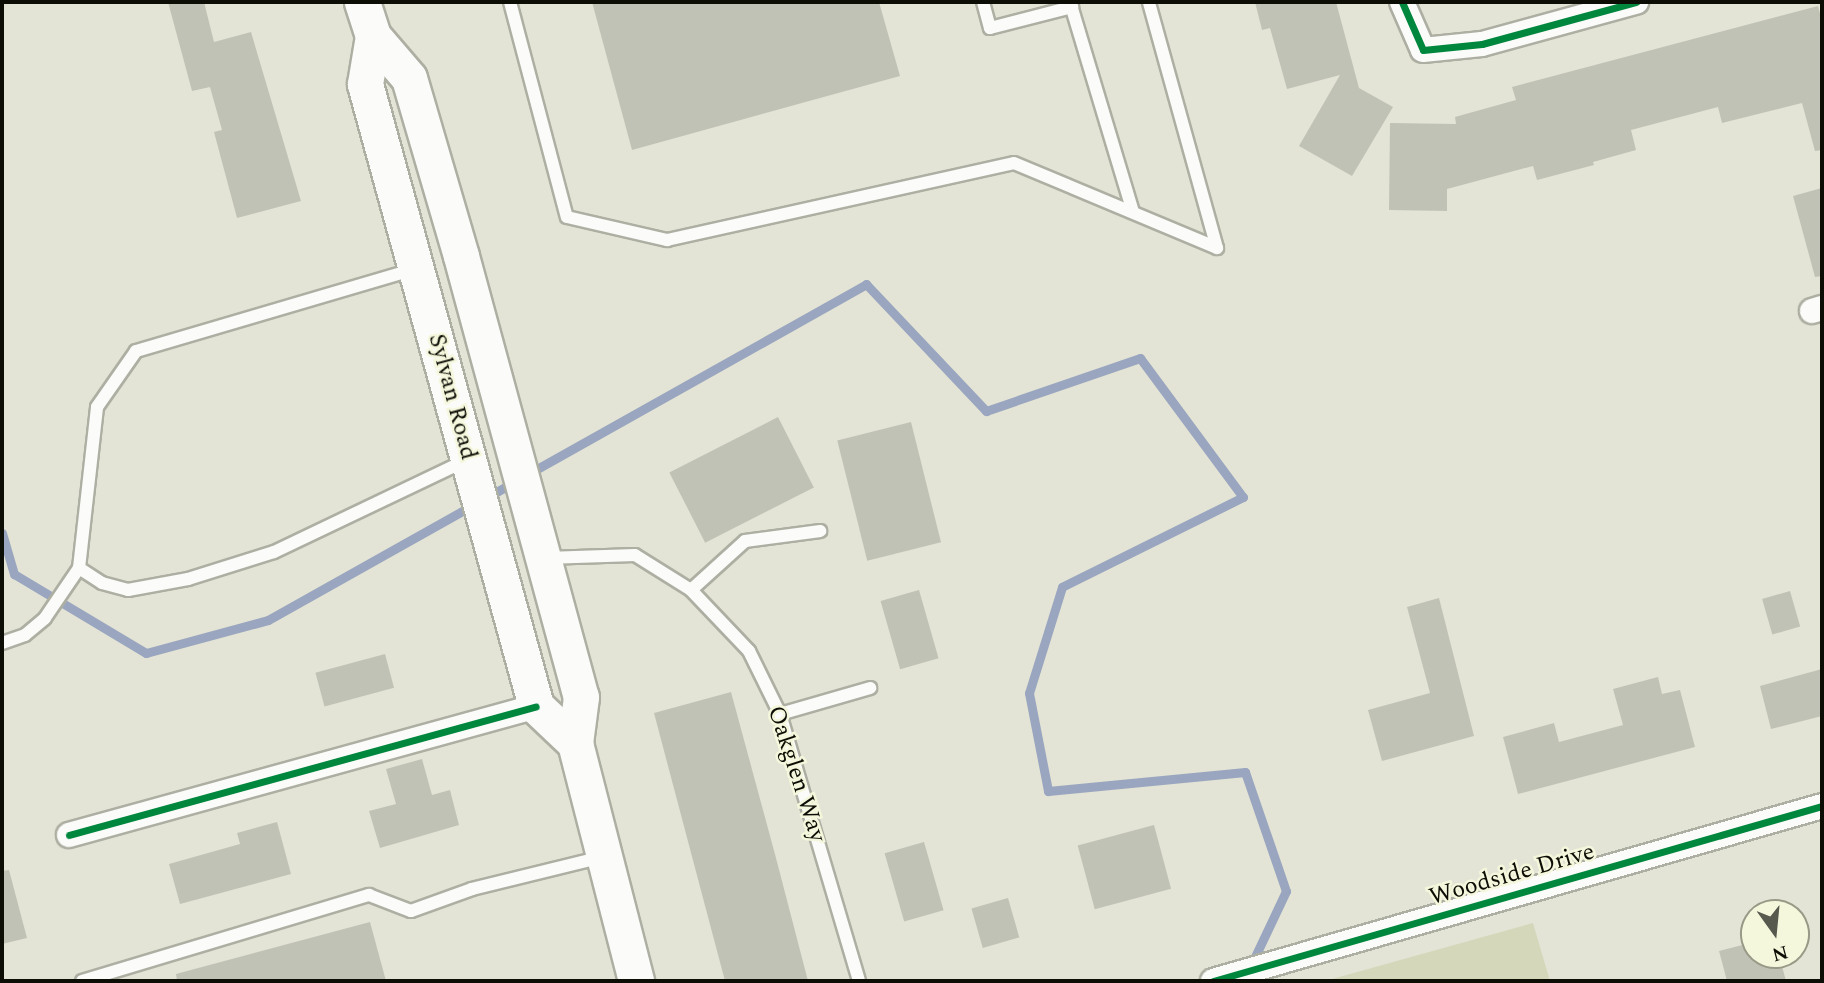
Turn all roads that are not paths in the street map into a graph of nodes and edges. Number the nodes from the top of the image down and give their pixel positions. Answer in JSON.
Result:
{"nodes":[{"id":1,"x":362,"y":2,"type":"edge"},
{"id":2,"x":510,"y":2,"type":"edge"},
{"id":3,"x":983,"y":2,"type":"edge"},
{"id":4,"x":1149,"y":2,"type":"edge"},
{"id":5,"x":1402,"y":2,"type":"edge"},
{"id":6,"x":1636,"y":2,"type":"edge"},
{"id":7,"x":1071,"y":4,"type":"edge"},
{"id":8,"x":373,"y":36,"type":"junction"},
{"id":9,"x":1133,"y":212,"type":"junction"},
{"id":10,"x":419,"y":268,"type":"junction"},
{"id":11,"x":471,"y":470,"type":"junction"},
{"id":12,"x":820,"y":531,"type":"dead end"},
{"id":13,"x":542,"y":558,"type":"junction"},
{"id":14,"x":79,"y":568,"type":"junction"},
{"id":15,"x":691,"y":590,"type":"junction"},
{"id":16,"x":2,"y":643,"type":"edge"},
{"id":17,"x":870,"y":688,"type":"dead end"},
{"id":18,"x":536,"y":706,"type":"junction"},
{"id":19,"x":780,"y":714,"type":"junction"},
{"id":20,"x":575,"y":743,"type":"junction"},
{"id":21,"x":1822,"y":806,"type":"edge"},
{"id":22,"x":69,"y":835,"type":"dead end"},
{"id":23,"x":602,"y":857,"type":"junction"},
{"id":24,"x":82,"y":981,"type":"edge"},
{"id":25,"x":636,"y":981,"type":"edge"},
{"id":26,"x":859,"y":981,"type":"edge"},
{"id":27,"x":1216,"y":981,"type":"edge"}],
"edges":[{"from":1,"to":8,"type":"main road","name":"Sylvan Road"},
{"from":2,"to":9,"type":"lane"},
{"from":3,"to":7,"type":"lane"},
{"from":4,"to":9,"type":"lane"},
{"from":5,"to":6,"type":"street"},
{"from":7,"to":9,"type":"lane"},
{"from":8,"to":10,"type":"main road","name":"Sylvan Road"},
{"from":8,"to":13,"type":"main road","name":"Sylvan Road"},
{"from":10,"to":11,"type":"main road","name":"Sylvan Road"},
{"from":10,"to":14,"type":"lane"},
{"from":11,"to":14,"type":"lane"},
{"from":11,"to":18,"type":"main road","name":"Sylvan Road"},
{"from":12,"to":15,"type":"lane"},
{"from":13,"to":15,"type":"lane","name":"Oakglen Way"},
{"from":13,"to":20,"type":"main road","name":"Sylvan Road"},
{"from":14,"to":16,"type":"lane"},
{"from":15,"to":19,"type":"lane","name":"Oakglen Way"},
{"from":17,"to":19,"type":"lane"},
{"from":18,"to":20,"type":"main road"},
{"from":18,"to":22,"type":"street"},
{"from":19,"to":26,"type":"lane","name":"Oakglen Way"},
{"from":20,"to":23,"type":"main road","name":"Sylvan Road"},
{"from":21,"to":27,"type":"street","name":"Woodside Drive"},
{"from":23,"to":24,"type":"lane"},
{"from":23,"to":25,"type":"main road","name":"Sylvan Road"}]}
